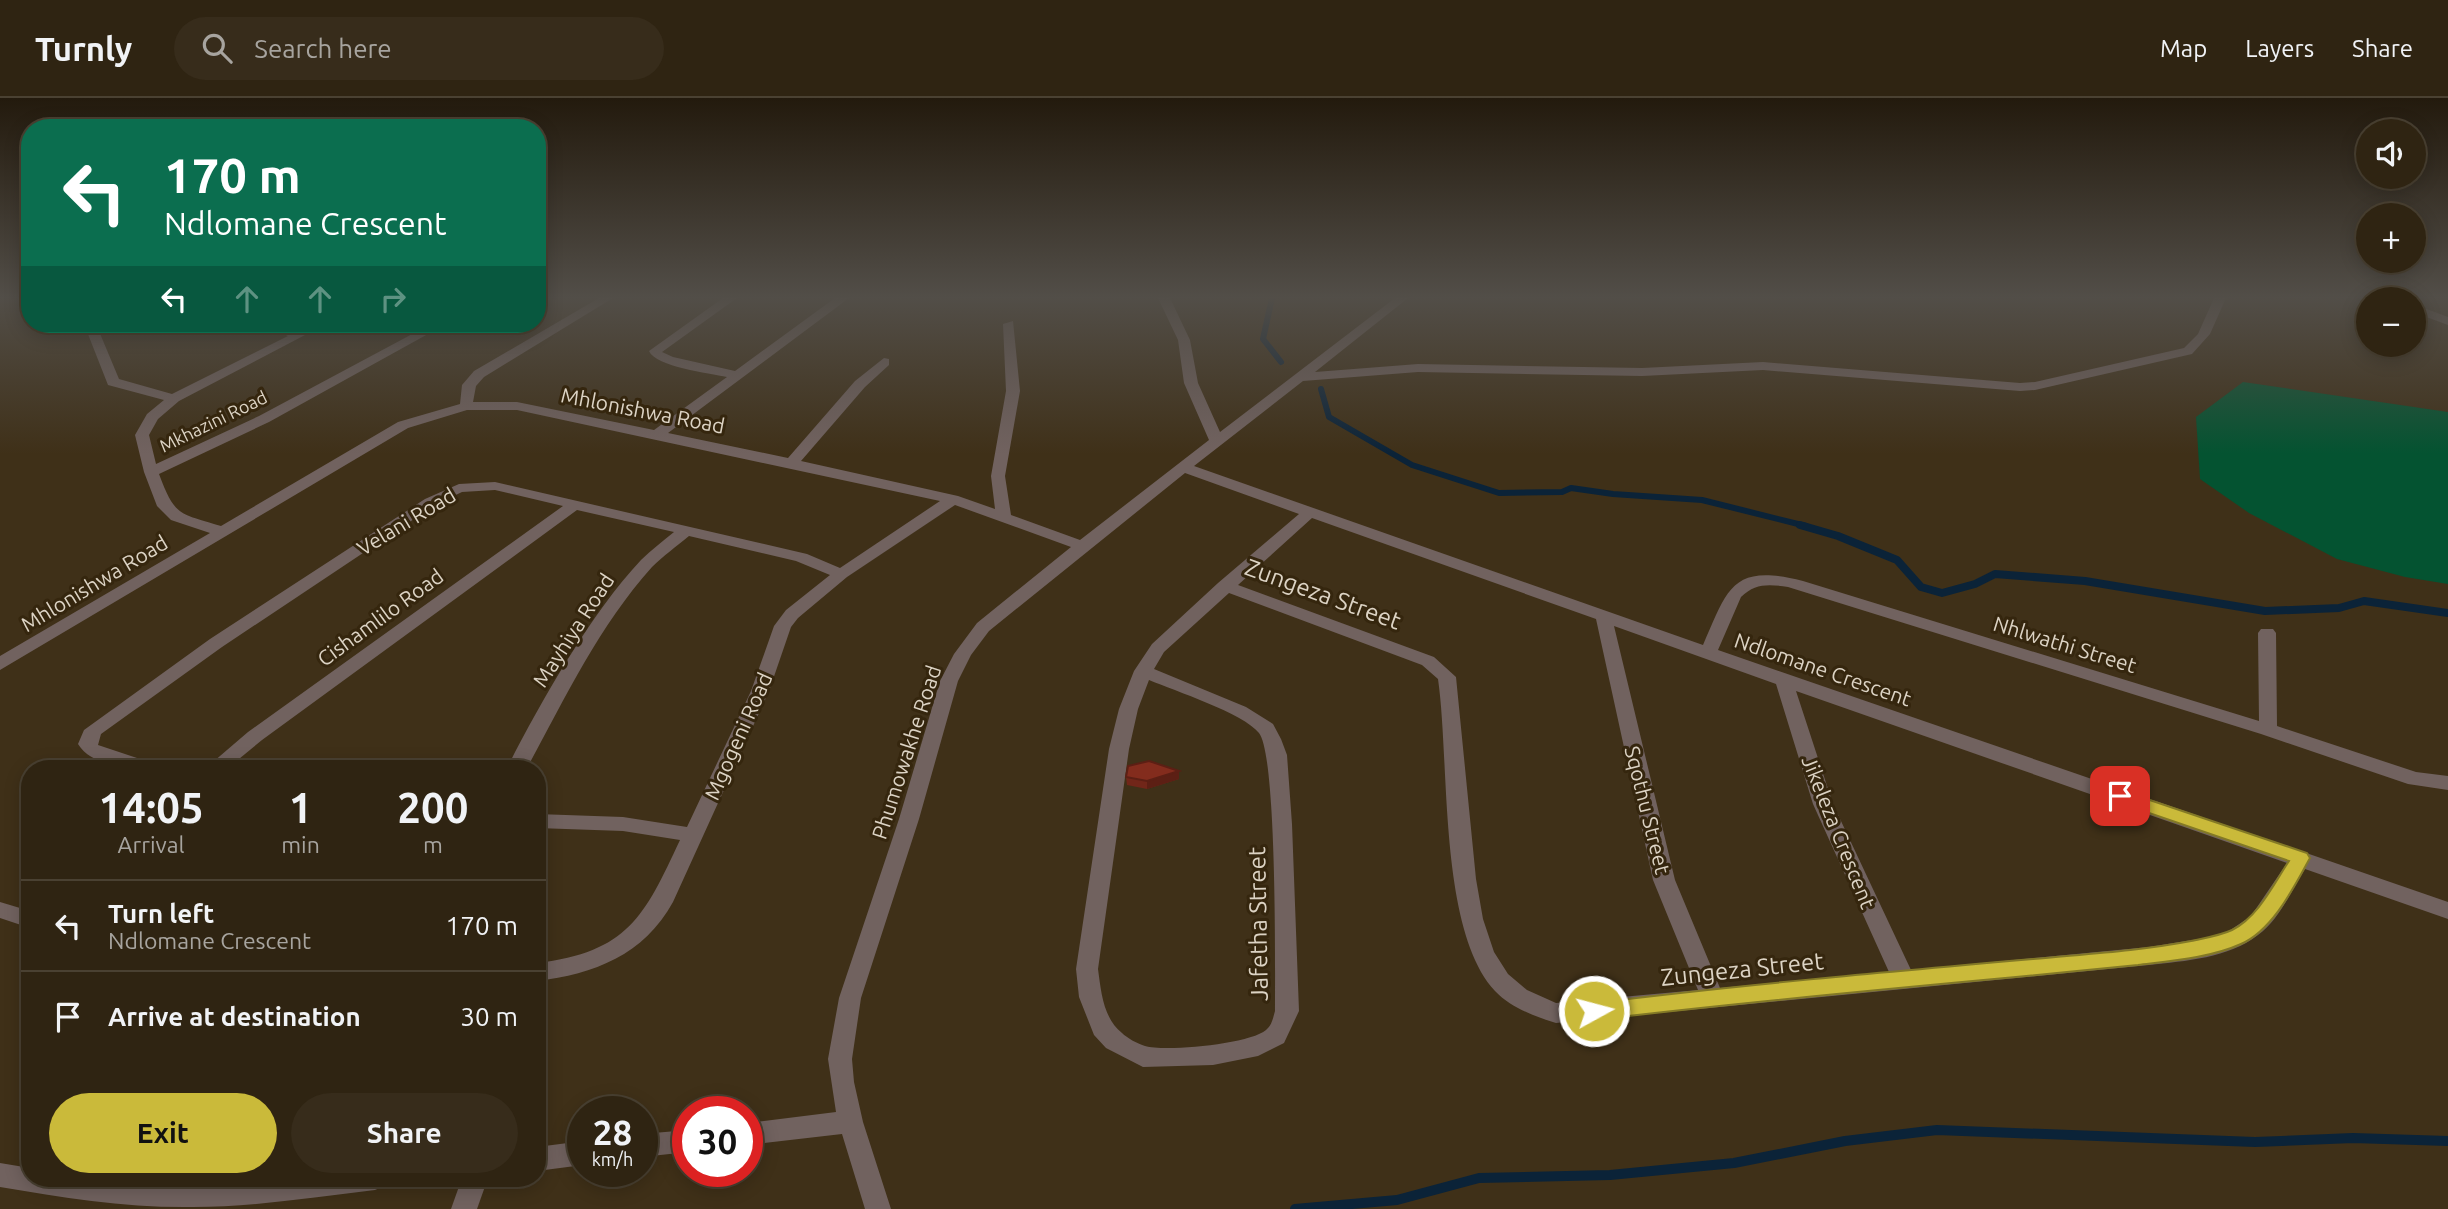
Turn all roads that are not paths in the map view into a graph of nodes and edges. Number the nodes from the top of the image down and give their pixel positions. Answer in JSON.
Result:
{"nodes":[{"id":1,"x":100,"y":350,"type":"edge"},
{"id":2,"x":269,"y":350,"type":"edge"},
{"id":3,"x":392,"y":350,"type":"edge"},
{"id":4,"x":520,"y":350,"type":"edge"},
{"id":5,"x":657,"y":350,"type":"edge"},
{"id":6,"x":771,"y":350,"type":"edge"},
{"id":7,"x":1011,"y":350,"type":"edge"},
{"id":8,"x":1186,"y":350,"type":"edge"},
{"id":9,"x":1336,"y":350,"type":"edge"},
{"id":10,"x":2190,"y":350,"type":"edge"},
{"id":11,"x":884,"y":362,"type":"dead end"},
{"id":12,"x":736,"y":375,"type":"junction"},
{"id":13,"x":1301,"y":377,"type":"junction"},
{"id":14,"x":174,"y":398,"type":"junction"},
{"id":15,"x":466,"y":407,"type":"junction"},
{"id":16,"x":657,"y":434,"type":"junction"},
{"id":17,"x":1217,"y":442,"type":"junction"},
{"id":18,"x":790,"y":463,"type":"junction"},
{"id":19,"x":1184,"y":468,"type":"junction"},
{"id":20,"x":151,"y":472,"type":"junction"},
{"id":21,"x":953,"y":499,"type":"junction"},
{"id":22,"x":574,"y":505,"type":"junction"},
{"id":23,"x":1309,"y":513,"type":"junction"},
{"id":24,"x":1004,"y":517,"type":"junction"},
{"id":25,"x":685,"y":531,"type":"junction"},
{"id":26,"x":222,"y":532,"type":"junction"},
{"id":27,"x":1082,"y":546,"type":"junction"},
{"id":28,"x":841,"y":574,"type":"junction"},
{"id":29,"x":1224,"y":586,"type":"junction"},
{"id":30,"x":1604,"y":617,"type":"junction"},
{"id":31,"x":2267,"y":633,"type":"dead end"},
{"id":32,"x":1708,"y":653,"type":"junction"},
{"id":33,"x":0,"y":664,"type":"edge"},
{"id":34,"x":1143,"y":671,"type":"junction"},
{"id":35,"x":1784,"y":680,"type":"junction"},
{"id":36,"x":2268,"y":730,"type":"junction"},
{"id":37,"x":121,"y":760,"type":"edge"},
{"id":38,"x":226,"y":760,"type":"edge"},
{"id":39,"x":521,"y":760,"type":"edge"},
{"id":40,"x":2448,"y":783,"type":"edge"},
{"id":41,"x":546,"y":821,"type":"edge"},
{"id":42,"x":693,"y":835,"type":"junction"},
{"id":43,"x":2301,"y":858,"type":"junction"},
{"id":44,"x":0,"y":910,"type":"edge"},
{"id":45,"x":2448,"y":911,"type":"edge"},
{"id":46,"x":21,"y":916,"type":"edge"},
{"id":47,"x":546,"y":970,"type":"edge"},
{"id":48,"x":1904,"y":979,"type":"junction"},
{"id":49,"x":1712,"y":997,"type":"junction"},
{"id":50,"x":851,"y":1122,"type":"junction"},
{"id":51,"x":763,"y":1132,"type":"edge"},
{"id":52,"x":567,"y":1155,"type":"edge"},
{"id":53,"x":546,"y":1158,"type":"edge"},
{"id":54,"x":0,"y":1175,"type":"edge"},
{"id":55,"x":21,"y":1178,"type":"edge"},
{"id":56,"x":85,"y":1187,"type":"edge"},
{"id":57,"x":294,"y":1187,"type":"edge"},
{"id":58,"x":472,"y":1187,"type":"edge"},
{"id":59,"x":464,"y":1209,"type":"edge"},
{"id":60,"x":878,"y":1209,"type":"edge"}],
"edges":[{"from":1,"to":14,"type":"street"},
{"from":2,"to":14,"type":"street"},
{"from":3,"to":20,"type":"street","name":"Mkhazini Road"},
{"from":4,"to":15,"type":"street"},
{"from":5,"to":12,"type":"street"},
{"from":6,"to":12,"type":"street"},
{"from":7,"to":24,"type":"street"},
{"from":8,"to":17,"type":"street"},
{"from":9,"to":13,"type":"street","name":"Phumowakhe Road"},
{"from":10,"to":13,"type":"street"},
{"from":11,"to":18,"type":"street"},
{"from":12,"to":16,"type":"street"},
{"from":13,"to":17,"type":"street","name":"Phumowakhe Road"},
{"from":14,"to":20,"type":"street"},
{"from":15,"to":16,"type":"street","name":"Mhlonishwa Road"},
{"from":15,"to":26,"type":"street","name":"Mhlonishwa Road"},
{"from":16,"to":18,"type":"street","name":"Mhlonishwa Road"},
{"from":17,"to":19,"type":"street","name":"Phumowakhe Road"},
{"from":18,"to":21,"type":"street","name":"Mhlonishwa Road"},
{"from":19,"to":23,"type":"street","name":"Ndlomane Crescent"},
{"from":19,"to":27,"type":"street","name":"Phumowakhe Road"},
{"from":20,"to":26,"type":"street"},
{"from":21,"to":24,"type":"street","name":"Mhlonishwa Road"},
{"from":21,"to":28,"type":"street","name":"Mgogeni Road"},
{"from":22,"to":25,"type":"street","name":"Velani Road"},
{"from":22,"to":37,"type":"street","name":"Velani Road"},
{"from":22,"to":38,"type":"street","name":"Cishamlilo Road"},
{"from":23,"to":29,"type":"street","name":"Jafetha Street"},
{"from":23,"to":30,"type":"street","name":"Ndlomane Crescent"},
{"from":24,"to":27,"type":"street","name":"Mhlonishwa Road"},
{"from":25,"to":28,"type":"street","name":"Velani Road"},
{"from":25,"to":39,"type":"street","name":"Mayhiya Road"},
{"from":26,"to":33,"type":"street","name":"Mhlonishwa Road"},
{"from":27,"to":50,"type":"street","name":"Phumowakhe Road"},
{"from":28,"to":42,"type":"street","name":"Mgogeni Road"},
{"from":29,"to":34,"type":"street","name":"Jafetha Street"},
{"from":29,"to":49,"type":"street","name":"Zungeza Street"},
{"from":30,"to":32,"type":"street","name":"Ndlomane Crescent"},
{"from":30,"to":49,"type":"street","name":"Sqothu Street"},
{"from":31,"to":36,"type":"street"},
{"from":32,"to":35,"type":"street","name":"Ndlomane Crescent"},
{"from":32,"to":36,"type":"street","name":"Nhlwathi Street"},
{"from":34,"to":34,"type":"street","name":"Jafetha Street"},
{"from":35,"to":43,"type":"street","name":"Ndlomane Crescent"},
{"from":35,"to":48,"type":"street","name":"Jikeleza Crescent"},
{"from":36,"to":40,"type":"street","name":"Nhlwathi Street"},
{"from":41,"to":42,"type":"street"},
{"from":42,"to":47,"type":"street","name":"Mgogeni Road"},
{"from":43,"to":45,"type":"street","name":"Ndlomane Crescent"},
{"from":43,"to":48,"type":"street","name":"Zungeza Street"},
{"from":44,"to":46,"type":"street"},
{"from":48,"to":49,"type":"street","name":"Zungeza Street"},
{"from":50,"to":51,"type":"street"},
{"from":50,"to":60,"type":"street","name":"Phumowakhe Road"},
{"from":52,"to":53,"type":"street"},
{"from":54,"to":55,"type":"street"},
{"from":56,"to":57,"type":"street"},
{"from":58,"to":59,"type":"street"}]}
